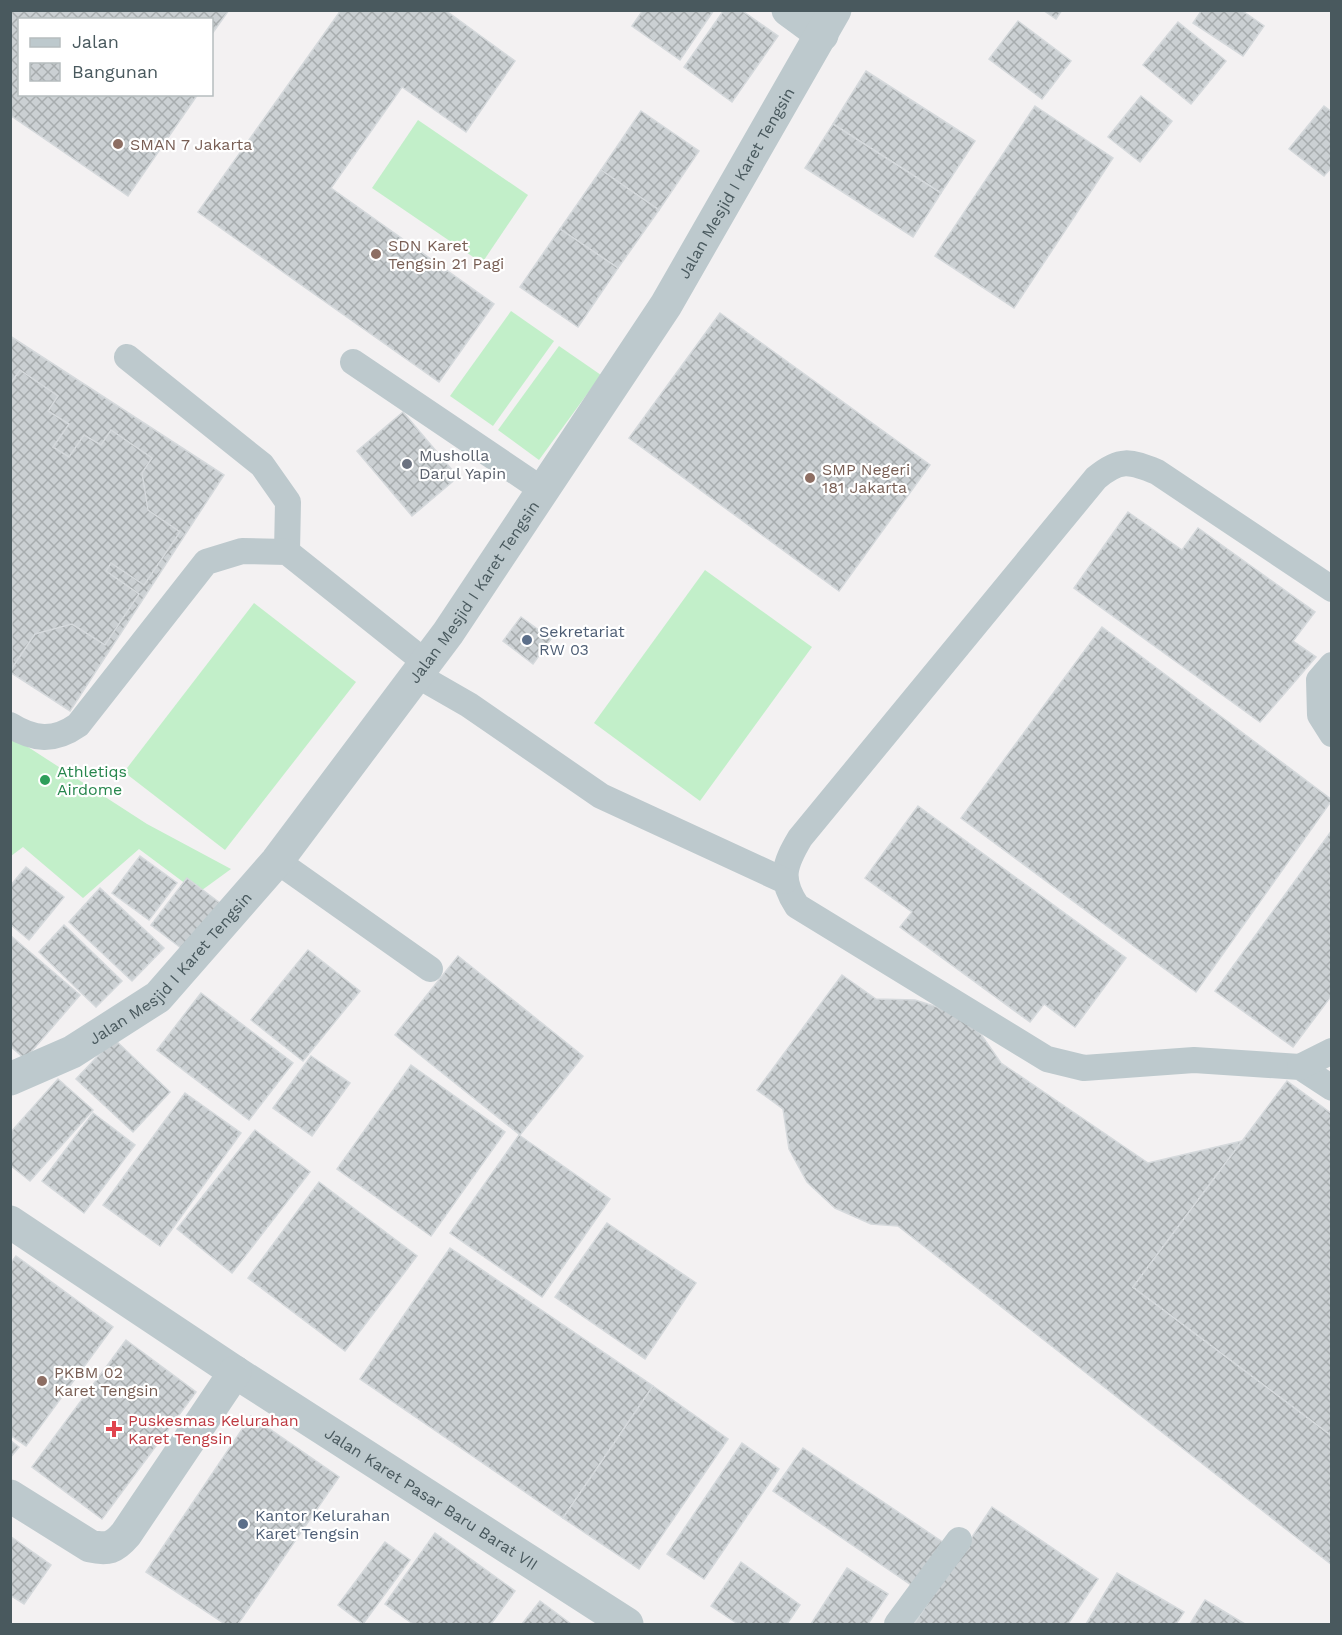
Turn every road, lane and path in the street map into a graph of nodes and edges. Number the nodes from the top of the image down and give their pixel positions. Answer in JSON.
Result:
{"nodes":[{"id":1,"x":788,"y":10,"type":"edge"},
{"id":2,"x":828,"y":23,"type":"edge"},
{"id":3,"x":127,"y":357,"type":"dead end"},
{"id":4,"x":353,"y":362,"type":"dead end"},
{"id":5,"x":544,"y":491,"type":"junction"},
{"id":6,"x":287,"y":552,"type":"junction"},
{"id":7,"x":1332,"y":589,"type":"edge"},
{"id":8,"x":1332,"y":665,"type":"edge"},
{"id":9,"x":420,"y":668,"type":"junction"},
{"id":10,"x":10,"y":725,"type":"edge"},
{"id":11,"x":1332,"y":734,"type":"edge"},
{"id":12,"x":277,"y":861,"type":"junction"},
{"id":13,"x":785,"y":881,"type":"junction"},
{"id":14,"x":430,"y":969,"type":"dead end"},
{"id":15,"x":1332,"y":1051,"type":"edge"},
{"id":16,"x":1300,"y":1067,"type":"junction"},
{"id":17,"x":10,"y":1079,"type":"edge"},
{"id":18,"x":1332,"y":1088,"type":"edge"},
{"id":19,"x":10,"y":1222,"type":"edge"},
{"id":20,"x":235,"y":1372,"type":"junction"},
{"id":21,"x":10,"y":1496,"type":"edge"},
{"id":22,"x":959,"y":1540,"type":"dead end"},
{"id":23,"x":627,"y":1624,"type":"edge"},
{"id":24,"x":897,"y":1624,"type":"edge"}],
"edges":[{"from":1,"to":2,"type":"street"},
{"from":2,"to":5,"type":"street","name":"Jalan Mesjid I Karet Tengsin"},
{"from":3,"to":6,"type":"lane"},
{"from":4,"to":5,"type":"lane"},
{"from":5,"to":9,"type":"street","name":"Jalan Mesjid I Karet Tengsin"},
{"from":6,"to":9,"type":"lane"},
{"from":6,"to":10,"type":"lane"},
{"from":7,"to":13,"type":"lane"},
{"from":8,"to":11,"type":"lane"},
{"from":9,"to":12,"type":"street","name":"Jalan Mesjid I Karet Tengsin"},
{"from":9,"to":13,"type":"lane"},
{"from":12,"to":14,"type":"lane"},
{"from":12,"to":17,"type":"street","name":"Jalan Mesjid I Karet Tengsin"},
{"from":13,"to":16,"type":"lane"},
{"from":15,"to":16,"type":"lane"},
{"from":16,"to":18,"type":"lane"},
{"from":19,"to":20,"type":"street","name":"Jalan Karet Pasar Baru Barat VII"},
{"from":20,"to":21,"type":"street"},
{"from":20,"to":23,"type":"street","name":"Jalan Karet Pasar Baru Barat VII"},
{"from":22,"to":24,"type":"lane"}]}
